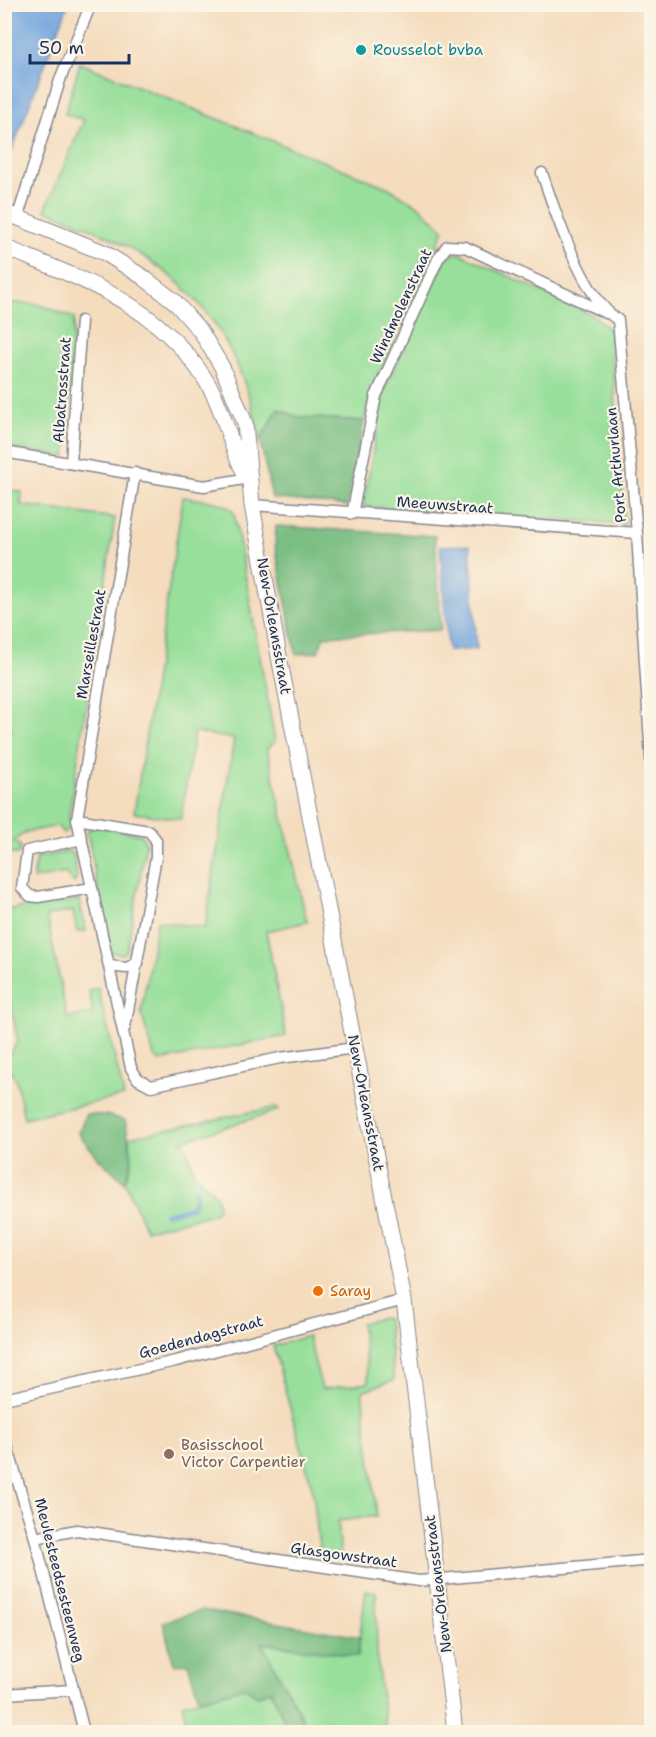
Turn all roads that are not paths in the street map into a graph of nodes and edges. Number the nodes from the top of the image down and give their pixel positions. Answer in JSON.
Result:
{"nodes":[{"id":1,"x":91,"y":4,"type":"edge"},
{"id":2,"x":542,"y":173,"type":"dead end"},
{"id":3,"x":11,"y":214,"type":"edge"},
{"id":4,"x":4,"y":247,"type":"edge"},
{"id":5,"x":606,"y":313,"type":"junction"},
{"id":6,"x":81,"y":321,"type":"dead end"},
{"id":7,"x":4,"y":453,"type":"edge"},
{"id":8,"x":72,"y":462,"type":"junction"},
{"id":9,"x":135,"y":473,"type":"junction"},
{"id":10,"x":249,"y":478,"type":"junction"},
{"id":11,"x":252,"y":505,"type":"junction"},
{"id":12,"x":352,"y":514,"type":"junction"},
{"id":13,"x":637,"y":533,"type":"junction"},
{"id":14,"x":651,"y":775,"type":"edge"},
{"id":15,"x":78,"y":819,"type":"junction"},
{"id":16,"x":82,"y":839,"type":"junction"},
{"id":17,"x":93,"y":888,"type":"junction"},
{"id":18,"x":138,"y":963,"type":"junction"},
{"id":19,"x":109,"y":966,"type":"junction"},
{"id":20,"x":124,"y":1033,"type":"junction"},
{"id":21,"x":355,"y":1048,"type":"junction"},
{"id":22,"x":404,"y":1300,"type":"junction"},
{"id":23,"x":4,"y":1399,"type":"edge"},
{"id":24,"x":4,"y":1436,"type":"edge"},
{"id":25,"x":35,"y":1538,"type":"junction"},
{"id":26,"x":651,"y":1560,"type":"edge"},
{"id":27,"x":437,"y":1580,"type":"junction"},
{"id":28,"x":73,"y":1690,"type":"junction"},
{"id":29,"x":4,"y":1694,"type":"edge"},
{"id":30,"x":84,"y":1732,"type":"edge"},
{"id":31,"x":455,"y":1732,"type":"edge"}],
"edges":[{"from":1,"to":3,"type":"street"},
{"from":2,"to":5,"type":"street","name":"Port Arthurlaan"},
{"from":3,"to":10,"type":"main road","name":"New-Orleansstraat"},
{"from":4,"to":10,"type":"main road","name":"New-Orleansstraat"},
{"from":5,"to":12,"type":"street","name":"Windmolenstraat"},
{"from":5,"to":13,"type":"street","name":"Port Arthurlaan"},
{"from":6,"to":8,"type":"street","name":"Albatrosstraat"},
{"from":7,"to":8,"type":"street"},
{"from":8,"to":9,"type":"street"},
{"from":9,"to":10,"type":"street"},
{"from":9,"to":15,"type":"street","name":"Marseillestraat"},
{"from":10,"to":11,"type":"main road","name":"New-Orleansstraat"},
{"from":11,"to":12,"type":"street","name":"Meeuwstraat"},
{"from":11,"to":21,"type":"main road","name":"New-Orleansstraat"},
{"from":12,"to":13,"type":"street","name":"Meeuwstraat"},
{"from":13,"to":14,"type":"street","name":"Port Arthurlaan"},
{"from":15,"to":16,"type":"street","name":"Marseillestraat"},
{"from":15,"to":18,"type":"street","name":"Marseillestraat"},
{"from":16,"to":17,"type":"street","name":"Marseillestraat"},
{"from":16,"to":17,"type":"street"},
{"from":17,"to":19,"type":"street","name":"Marseillestraat"},
{"from":18,"to":19,"type":"street"},
{"from":18,"to":20,"type":"street","name":"Marseillestraat"},
{"from":19,"to":20,"type":"street","name":"Marseillestraat"},
{"from":20,"to":21,"type":"street","name":"Marseillestraat"},
{"from":21,"to":22,"type":"main road","name":"New-Orleansstraat"},
{"from":22,"to":23,"type":"street","name":"Goedendagstraat"},
{"from":22,"to":27,"type":"main road","name":"New-Orleansstraat"},
{"from":24,"to":25,"type":"street","name":"Meulesteedsesteenweg"},
{"from":25,"to":27,"type":"street","name":"Glasgowstraat"},
{"from":25,"to":28,"type":"street","name":"Meulesteedsesteenweg"},
{"from":26,"to":27,"type":"street","name":"Glasgowstraat"},
{"from":27,"to":31,"type":"main road","name":"New-Orleansstraat"},
{"from":28,"to":29,"type":"street"},
{"from":28,"to":30,"type":"street","name":"Meulesteedsesteenweg"}]}
